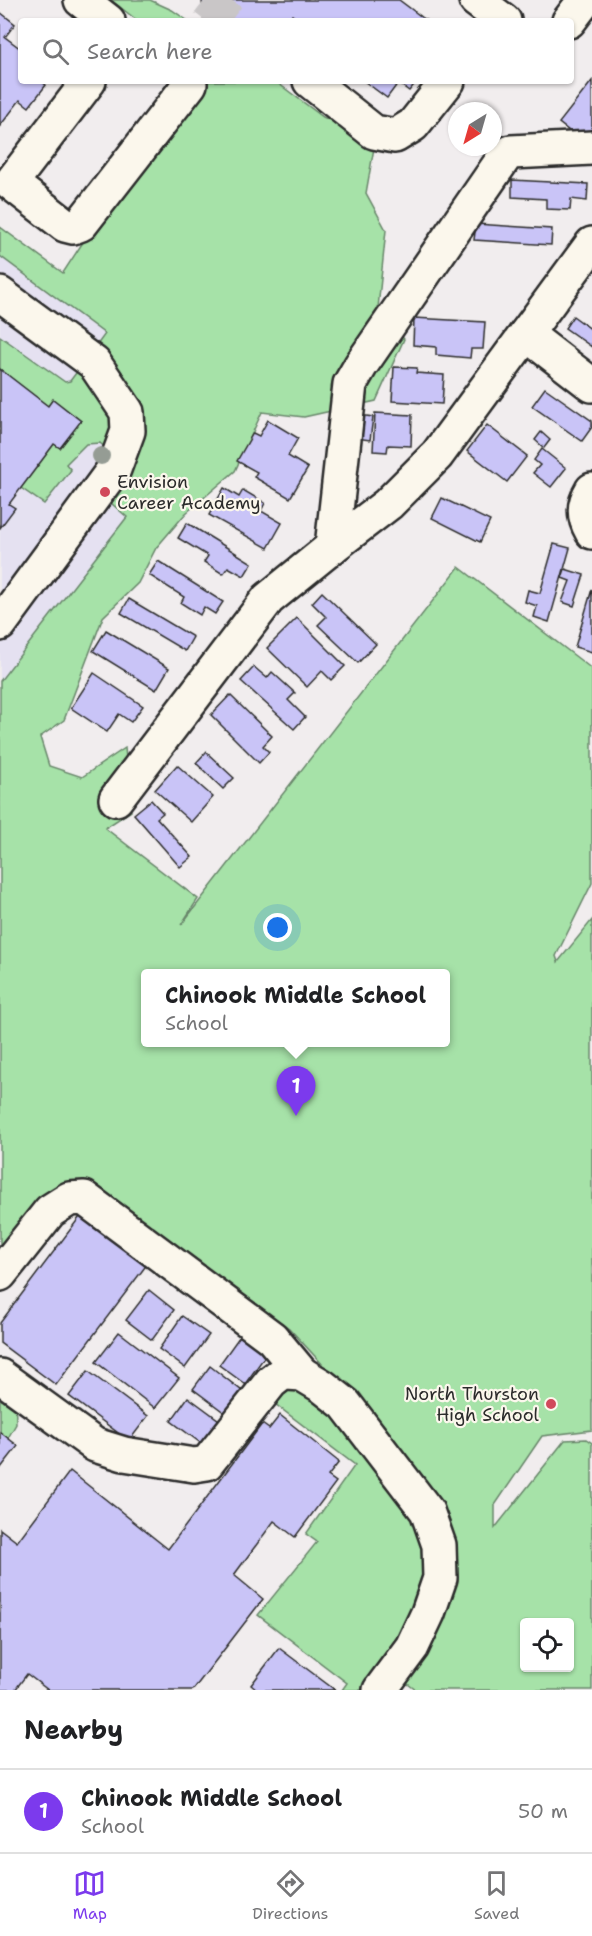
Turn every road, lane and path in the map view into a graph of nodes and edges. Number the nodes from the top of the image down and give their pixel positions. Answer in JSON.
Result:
{"nodes":[{"id":1,"x":81,"y":0,"type":"edge"},
{"id":2,"x":585,"y":0,"type":"edge"},
{"id":3,"x":104,"y":18,"type":"edge"},
{"id":4,"x":571,"y":18,"type":"edge"},
{"id":5,"x":87,"y":84,"type":"edge"},
{"id":6,"x":190,"y":84,"type":"edge"},
{"id":7,"x":314,"y":84,"type":"edge"},
{"id":8,"x":446,"y":84,"type":"edge"},
{"id":9,"x":592,"y":148,"type":"edge"},
{"id":10,"x":592,"y":244,"type":"edge"},
{"id":11,"x":0,"y":294,"type":"edge"},
{"id":12,"x":526,"y":334,"type":"junction"},
{"id":13,"x":592,"y":385,"type":"edge"},
{"id":14,"x":592,"y":490,"type":"edge"},
{"id":15,"x":592,"y":532,"type":"edge"},
{"id":16,"x":332,"y":547,"type":"junction"},
{"id":17,"x":0,"y":624,"type":"edge"},
{"id":18,"x":116,"y":799,"type":"dead end"},
{"id":19,"x":0,"y":1274,"type":"edge"},
{"id":20,"x":302,"y":1374,"type":"junction"},
{"id":21,"x":0,"y":1376,"type":"edge"},
{"id":22,"x":396,"y":1684,"type":"edge"}],
"edges":[{"from":1,"to":3,"type":"lane"},
{"from":2,"to":4,"type":"lane"},
{"from":5,"to":6,"type":"lane"},
{"from":7,"to":8,"type":"lane"},
{"from":9,"to":16,"type":"lane"},
{"from":10,"to":12,"type":"lane"},
{"from":11,"to":17,"type":"lane"},
{"from":12,"to":13,"type":"lane"},
{"from":12,"to":16,"type":"lane"},
{"from":14,"to":15,"type":"lane"},
{"from":16,"to":18,"type":"lane"},
{"from":19,"to":20,"type":"lane"},
{"from":20,"to":21,"type":"lane"},
{"from":20,"to":22,"type":"lane"}]}
